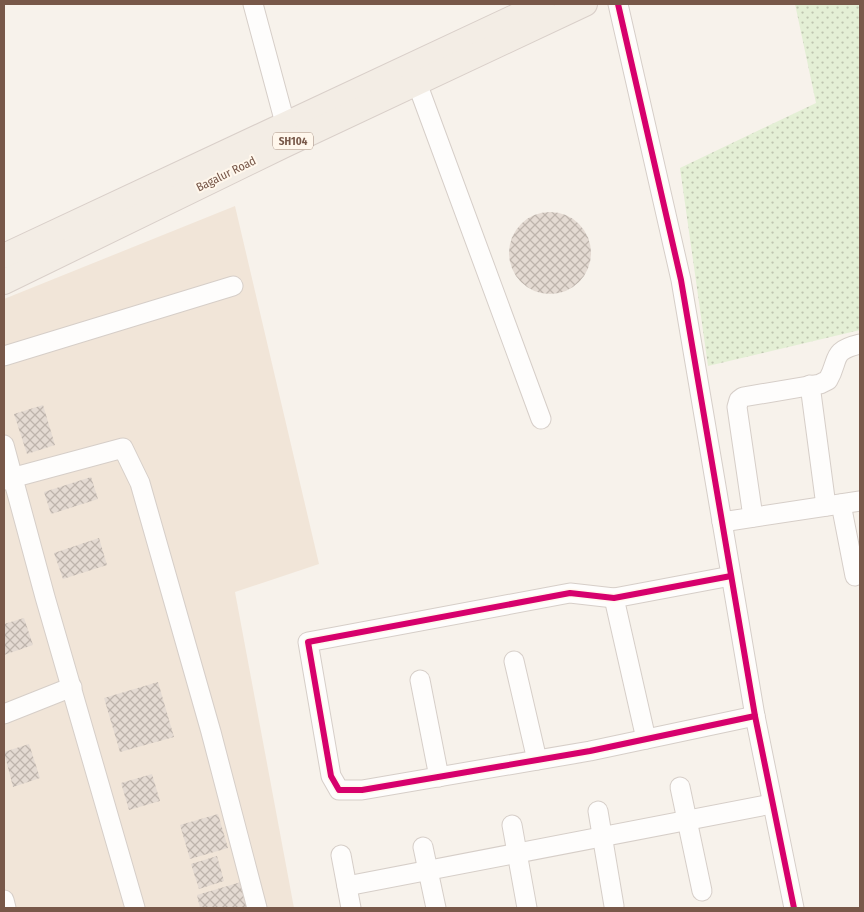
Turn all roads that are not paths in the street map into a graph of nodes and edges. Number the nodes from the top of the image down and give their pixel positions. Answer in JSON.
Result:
{"nodes":[{"id":1,"x":253,"y":4,"type":"edge"},
{"id":2,"x":542,"y":4,"type":"edge"},
{"id":3,"x":585,"y":4,"type":"edge"},
{"id":4,"x":618,"y":4,"type":"edge"},
{"id":5,"x":418,"y":83,"type":"junction"},
{"id":6,"x":286,"y":123,"type":"junction"},
{"id":7,"x":4,"y":256,"type":"edge"},
{"id":8,"x":4,"y":282,"type":"edge"},
{"id":9,"x":233,"y":286,"type":"dead end"},
{"id":10,"x":860,"y":344,"type":"edge"},
{"id":11,"x":4,"y":356,"type":"edge"},
{"id":12,"x":810,"y":385,"type":"junction"},
{"id":13,"x":541,"y":419,"type":"dead end"},
{"id":14,"x":4,"y":445,"type":"edge"},
{"id":15,"x":8,"y":479,"type":"edge"},
{"id":16,"x":860,"y":501,"type":"edge"},
{"id":17,"x":833,"y":505,"type":"junction"},
{"id":18,"x":753,"y":517,"type":"junction"},
{"id":19,"x":722,"y":522,"type":"junction"},
{"id":20,"x":731,"y":576,"type":"junction"},
{"id":21,"x":855,"y":576,"type":"dead end"},
{"id":22,"x":614,"y":598,"type":"junction"},
{"id":23,"x":514,"y":661,"type":"dead end"},
{"id":24,"x":420,"y":680,"type":"dead end"},
{"id":25,"x":72,"y":687,"type":"junction"},
{"id":26,"x":4,"y":714,"type":"edge"},
{"id":27,"x":755,"y":716,"type":"junction"},
{"id":28,"x":646,"y":739,"type":"junction"},
{"id":29,"x":537,"y":760,"type":"junction"},
{"id":30,"x":439,"y":777,"type":"junction"},
{"id":31,"x":680,"y":788,"type":"dead end"},
{"id":32,"x":772,"y":804,"type":"junction"},
{"id":33,"x":598,"y":811,"type":"dead end"},
{"id":34,"x":688,"y":820,"type":"junction"},
{"id":35,"x":512,"y":825,"type":"dead end"},
{"id":36,"x":602,"y":837,"type":"junction"},
{"id":37,"x":423,"y":847,"type":"dead end"},
{"id":38,"x":517,"y":853,"type":"junction"},
{"id":39,"x":341,"y":855,"type":"dead end"},
{"id":40,"x":428,"y":870,"type":"junction"},
{"id":41,"x":347,"y":886,"type":"junction"},
{"id":42,"x":702,"y":890,"type":"dead end"},
{"id":43,"x":4,"y":900,"type":"edge"},
{"id":44,"x":614,"y":906,"type":"dead end"},
{"id":45,"x":6,"y":908,"type":"edge"},
{"id":46,"x":135,"y":908,"type":"edge"},
{"id":47,"x":257,"y":908,"type":"edge"},
{"id":48,"x":351,"y":908,"type":"edge"},
{"id":49,"x":436,"y":908,"type":"edge"},
{"id":50,"x":527,"y":908,"type":"edge"},
{"id":51,"x":794,"y":908,"type":"edge"}],
"edges":[{"from":1,"to":6,"type":"street"},
{"from":2,"to":6,"type":"main road","name":"Bagalur Road","number":"SH104"},
{"from":3,"to":5,"type":"main road","name":"Bagalur Road","number":"SH104"},
{"from":4,"to":19,"type":"street"},
{"from":5,"to":8,"type":"main road","name":"Bagalur Road","number":"SH104"},
{"from":5,"to":13,"type":"street"},
{"from":6,"to":7,"type":"main road","name":"Bagalur Road","number":"SH104"},
{"from":9,"to":11,"type":"street"},
{"from":10,"to":12,"type":"street"},
{"from":12,"to":17,"type":"street"},
{"from":12,"to":18,"type":"street"},
{"from":14,"to":15,"type":"street"},
{"from":15,"to":25,"type":"street"},
{"from":15,"to":47,"type":"street"},
{"from":16,"to":17,"type":"street"},
{"from":17,"to":18,"type":"street"},
{"from":17,"to":21,"type":"street"},
{"from":18,"to":19,"type":"street"},
{"from":19,"to":20,"type":"street"},
{"from":20,"to":22,"type":"street"},
{"from":20,"to":27,"type":"street"},
{"from":22,"to":28,"type":"street"},
{"from":22,"to":30,"type":"street"},
{"from":23,"to":29,"type":"street"},
{"from":24,"to":30,"type":"street"},
{"from":25,"to":26,"type":"street"},
{"from":25,"to":46,"type":"street"},
{"from":27,"to":28,"type":"street"},
{"from":27,"to":32,"type":"street"},
{"from":28,"to":29,"type":"street"},
{"from":29,"to":30,"type":"street"},
{"from":31,"to":34,"type":"street"},
{"from":32,"to":34,"type":"street"},
{"from":32,"to":51,"type":"street"},
{"from":33,"to":36,"type":"street"},
{"from":34,"to":36,"type":"street"},
{"from":34,"to":42,"type":"street"},
{"from":35,"to":38,"type":"street"},
{"from":36,"to":38,"type":"street"},
{"from":36,"to":44,"type":"street"},
{"from":37,"to":40,"type":"street"},
{"from":38,"to":40,"type":"street"},
{"from":38,"to":50,"type":"street"},
{"from":39,"to":41,"type":"street"},
{"from":40,"to":41,"type":"street"},
{"from":40,"to":49,"type":"street"},
{"from":41,"to":48,"type":"street"},
{"from":43,"to":45,"type":"street"}]}
